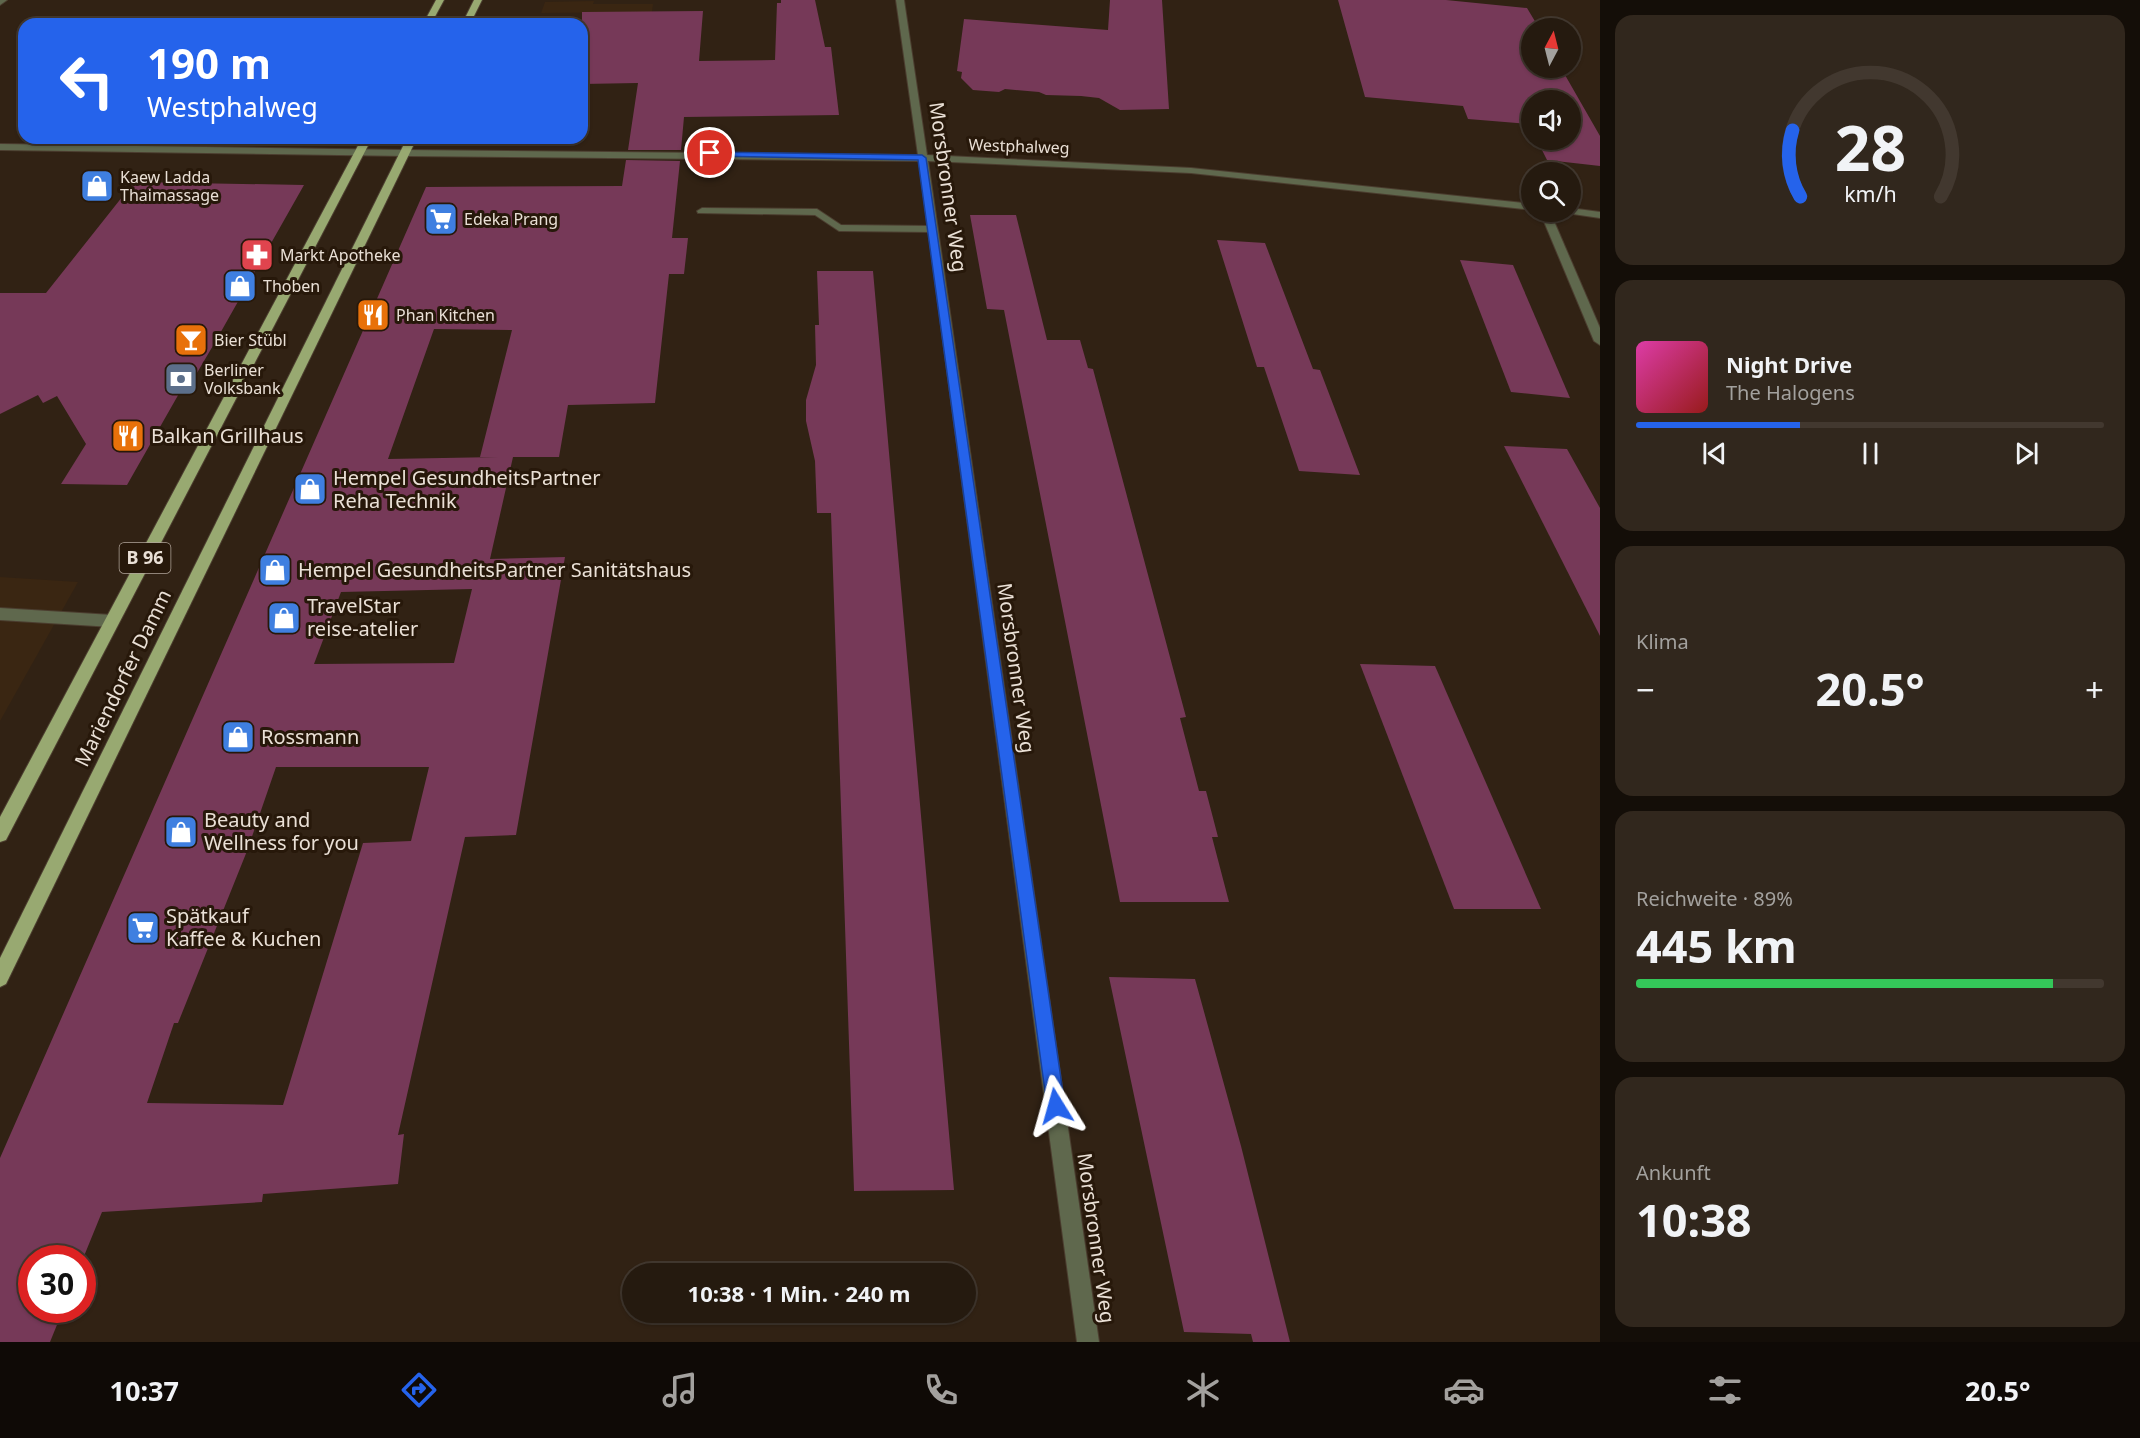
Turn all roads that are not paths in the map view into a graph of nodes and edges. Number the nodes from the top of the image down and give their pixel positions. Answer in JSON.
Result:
{"nodes":[{"id":1,"x":440,"y":0,"type":"edge"},
{"id":2,"x":478,"y":0,"type":"edge"},
{"id":3,"x":900,"y":0,"type":"edge"},
{"id":4,"x":430,"y":18,"type":"edge"},
{"id":5,"x":469,"y":18,"type":"edge"},
{"id":6,"x":364,"y":144,"type":"edge"},
{"id":7,"x":409,"y":145,"type":"edge"},
{"id":8,"x":0,"y":147,"type":"edge"},
{"id":9,"x":359,"y":152,"type":"junction"},
{"id":10,"x":922,"y":158,"type":"junction"},
{"id":11,"x":1521,"y":206,"type":"edge"},
{"id":12,"x":702,"y":211,"type":"dead end"},
{"id":13,"x":1581,"y":212,"type":"edge"},
{"id":14,"x":1600,"y":215,"type":"edge"},
{"id":15,"x":1549,"y":222,"type":"edge"},
{"id":16,"x":932,"y":229,"type":"junction"},
{"id":17,"x":1600,"y":341,"type":"edge"},
{"id":18,"x":0,"y":614,"type":"edge"},
{"id":19,"x":112,"y":621,"type":"junction"},
{"id":20,"x":0,"y":834,"type":"edge"},
{"id":21,"x":4,"y":961,"type":"edge"},
{"id":22,"x":0,"y":978,"type":"edge"},
{"id":23,"x":1088,"y":1342,"type":"edge"}],
"edges":[{"from":1,"to":4,"type":"main road"},
{"from":2,"to":5,"type":"main road"},
{"from":3,"to":10,"type":"street","name":"Morsbronner Weg"},
{"from":6,"to":9,"type":"main road","name":"Mariendorfer Damm","number":"B 96"},
{"from":7,"to":9,"type":"street","name":"Westphalweg"},
{"from":7,"to":10,"type":"street","name":"Westphalweg"},
{"from":7,"to":21,"type":"main road","name":"Mariendorfer Damm","number":"B 96"},
{"from":8,"to":9,"type":"street","name":"Westphalweg"},
{"from":9,"to":19,"type":"main road","name":"Mariendorfer Damm","number":"B 96"},
{"from":10,"to":11,"type":"street","name":"Westphalweg"},
{"from":10,"to":16,"type":"street","name":"Morsbronner Weg"},
{"from":12,"to":16,"type":"street"},
{"from":13,"to":14,"type":"street"},
{"from":15,"to":17,"type":"street"},
{"from":16,"to":23,"type":"street","name":"Morsbronner Weg"},
{"from":18,"to":19,"type":"street"},
{"from":19,"to":20,"type":"main road","name":"Mariendorfer Damm","number":"B 96"},
{"from":21,"to":22,"type":"main road","name":"Mariendorfer Damm","number":"B 96"}]}
